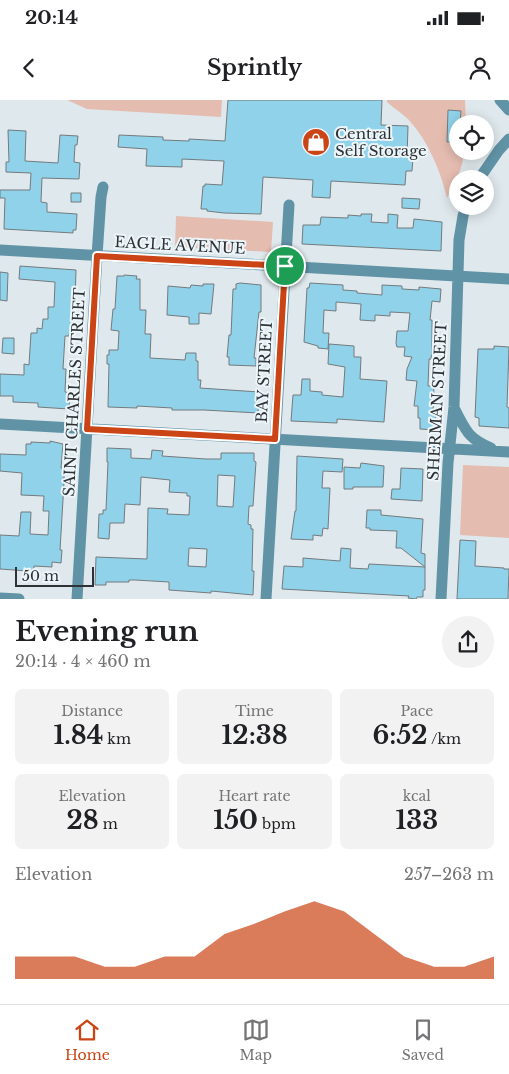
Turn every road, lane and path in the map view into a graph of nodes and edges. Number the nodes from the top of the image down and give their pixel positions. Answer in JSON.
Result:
{"nodes":[{"id":1,"x":500,"y":100,"type":"edge"},
{"id":2,"x":509,"y":110,"type":"edge"},
{"id":3,"x":509,"y":139,"type":"edge"},
{"id":4,"x":485,"y":170,"type":"edge"},
{"id":5,"x":103,"y":187,"type":"dead end"},
{"id":6,"x":288,"y":205,"type":"dead end"},
{"id":7,"x":463,"y":215,"type":"edge"},
{"id":8,"x":0,"y":250,"type":"edge"},
{"id":9,"x":97,"y":256,"type":"junction"},
{"id":10,"x":285,"y":266,"type":"junction"},
{"id":11,"x":458,"y":276,"type":"junction"},
{"id":12,"x":509,"y":279,"type":"edge"},
{"id":13,"x":454,"y":407,"type":"junction"},
{"id":14,"x":0,"y":424,"type":"edge"},
{"id":15,"x":87,"y":429,"type":"junction"},
{"id":16,"x":275,"y":439,"type":"junction"},
{"id":17,"x":450,"y":449,"type":"junction"},
{"id":18,"x":504,"y":452,"type":"edge"},
{"id":19,"x":0,"y":598,"type":"edge"},
{"id":20,"x":19,"y":599,"type":"edge"},
{"id":21,"x":77,"y":599,"type":"edge"},
{"id":22,"x":266,"y":599,"type":"edge"},
{"id":23,"x":441,"y":599,"type":"edge"}],
"edges":[{"from":1,"to":2,"type":"street"},
{"from":3,"to":4,"type":"street"},
{"from":5,"to":9,"type":"street","name":"SAINT CHARLES STREET"},
{"from":6,"to":10,"type":"street","name":"BAY STREET"},
{"from":7,"to":11,"type":"street","name":"SHERMAN STREET"},
{"from":8,"to":9,"type":"street","name":"EAGLE AVENUE"},
{"from":9,"to":10,"type":"street","name":"EAGLE AVENUE"},
{"from":9,"to":15,"type":"street","name":"SAINT CHARLES STREET"},
{"from":10,"to":11,"type":"street","name":"EAGLE AVENUE"},
{"from":10,"to":16,"type":"street","name":"BAY STREET"},
{"from":11,"to":12,"type":"street","name":"EAGLE AVENUE"},
{"from":11,"to":13,"type":"street","name":"SHERMAN STREET"},
{"from":13,"to":17,"type":"street","name":"SHERMAN STREET"},
{"from":13,"to":18,"type":"street"},
{"from":14,"to":15,"type":"street"},
{"from":15,"to":16,"type":"street"},
{"from":15,"to":21,"type":"street","name":"SAINT CHARLES STREET"},
{"from":16,"to":17,"type":"street"},
{"from":16,"to":22,"type":"street","name":"BAY STREET"},
{"from":17,"to":18,"type":"street"},
{"from":17,"to":23,"type":"street","name":"SHERMAN STREET"},
{"from":19,"to":20,"type":"street"}]}
